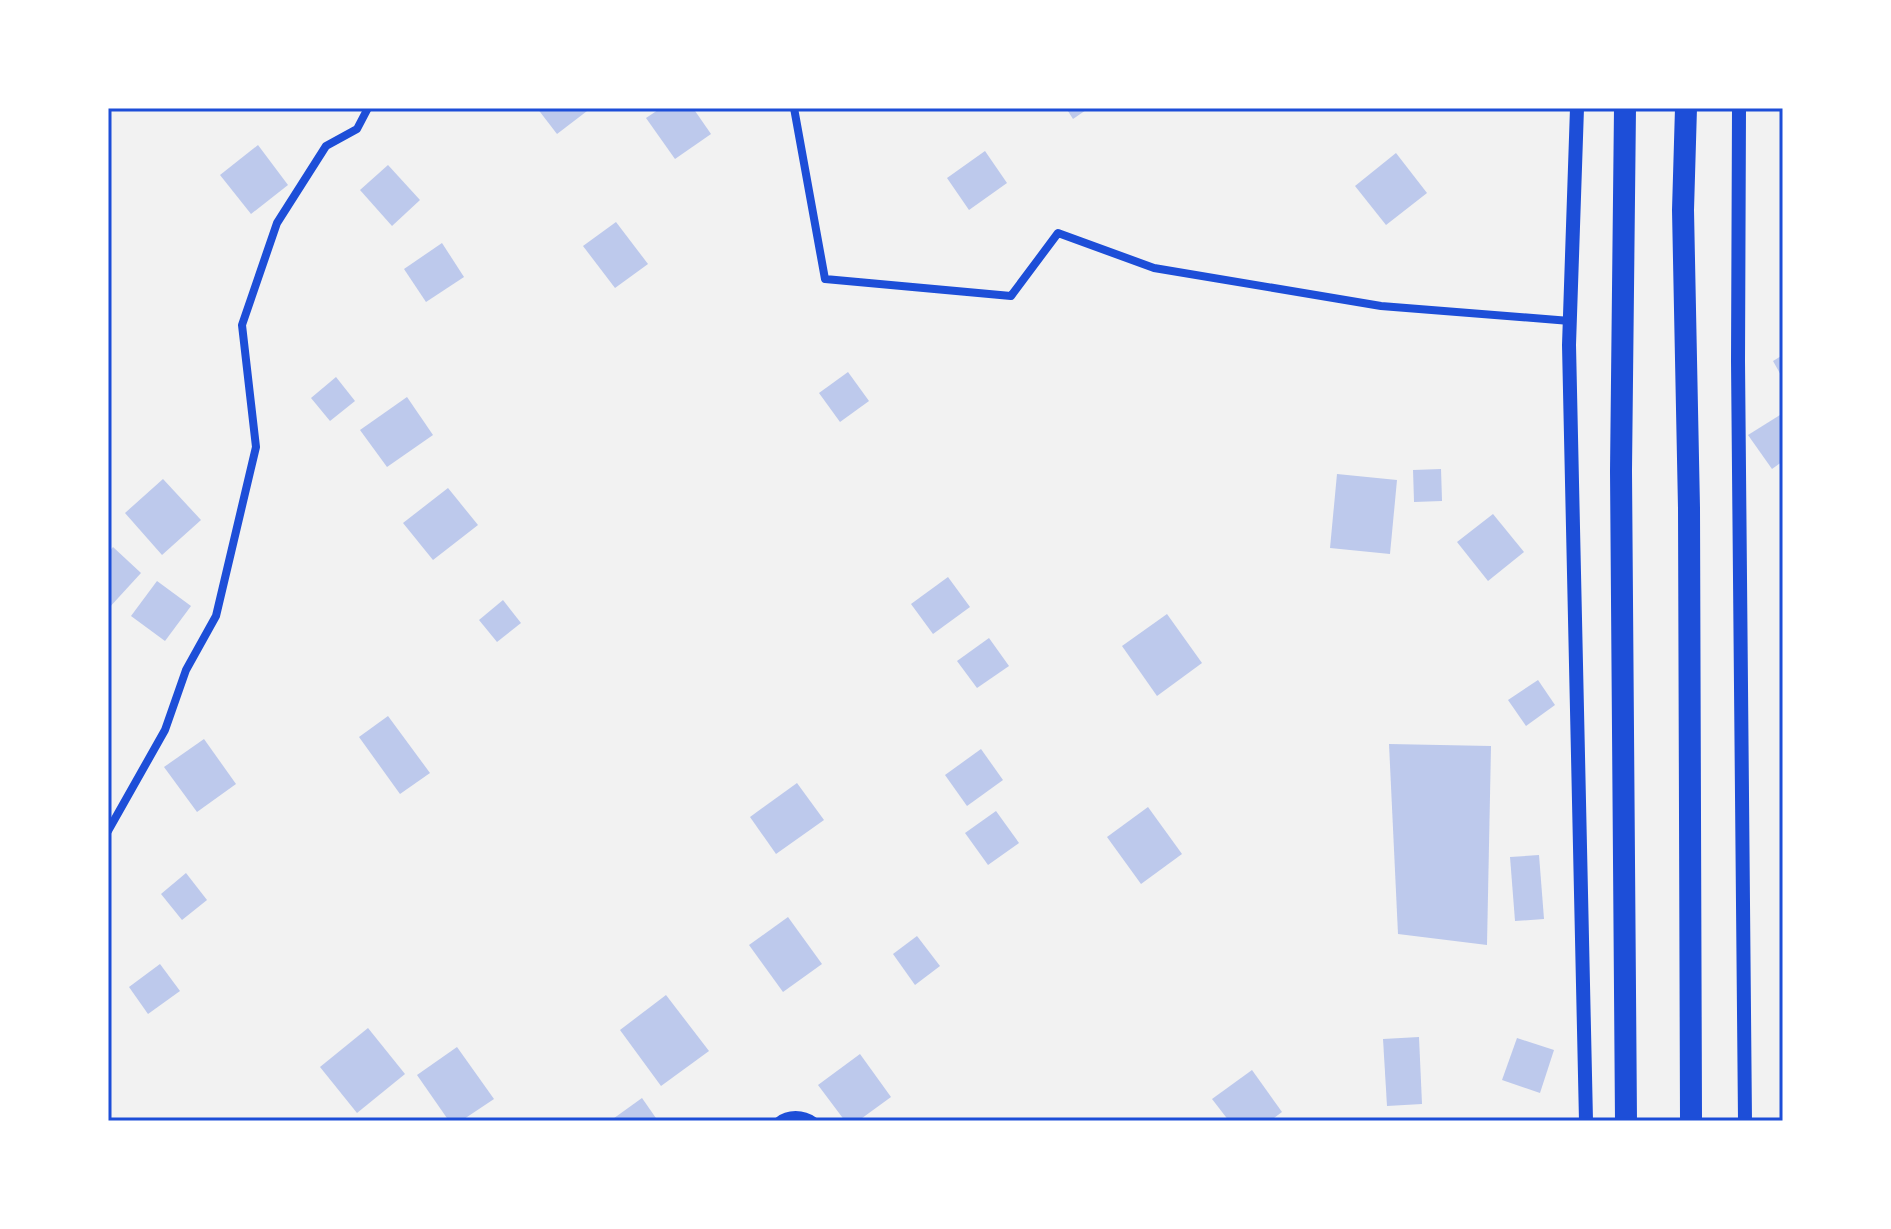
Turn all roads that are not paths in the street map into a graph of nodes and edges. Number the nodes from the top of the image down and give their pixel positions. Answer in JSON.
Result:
{"nodes":[{"id":1,"x":368,"y":108,"type":"edge"},
{"id":2,"x":794,"y":108,"type":"edge"},
{"id":3,"x":1577,"y":108,"type":"edge"},
{"id":4,"x":1625,"y":108,"type":"edge"},
{"id":5,"x":1686,"y":108,"type":"edge"},
{"id":6,"x":1739,"y":108,"type":"edge"},
{"id":7,"x":1570,"y":321,"type":"junction"},
{"id":8,"x":108,"y":831,"type":"edge"},
{"id":9,"x":778,"y":1121,"type":"edge"},
{"id":10,"x":814,"y":1121,"type":"edge"},
{"id":11,"x":1586,"y":1121,"type":"edge"},
{"id":12,"x":1626,"y":1121,"type":"edge"},
{"id":13,"x":1691,"y":1121,"type":"edge"},
{"id":14,"x":1745,"y":1121,"type":"edge"}],
"edges":[{"from":1,"to":8,"type":"street"},
{"from":2,"to":7,"type":"street"},
{"from":3,"to":7,"type":"street"},
{"from":4,"to":12,"type":"highway"},
{"from":5,"to":13,"type":"highway"},
{"from":6,"to":14,"type":"street"},
{"from":7,"to":11,"type":"street"},
{"from":9,"to":10,"type":"street"}]}
